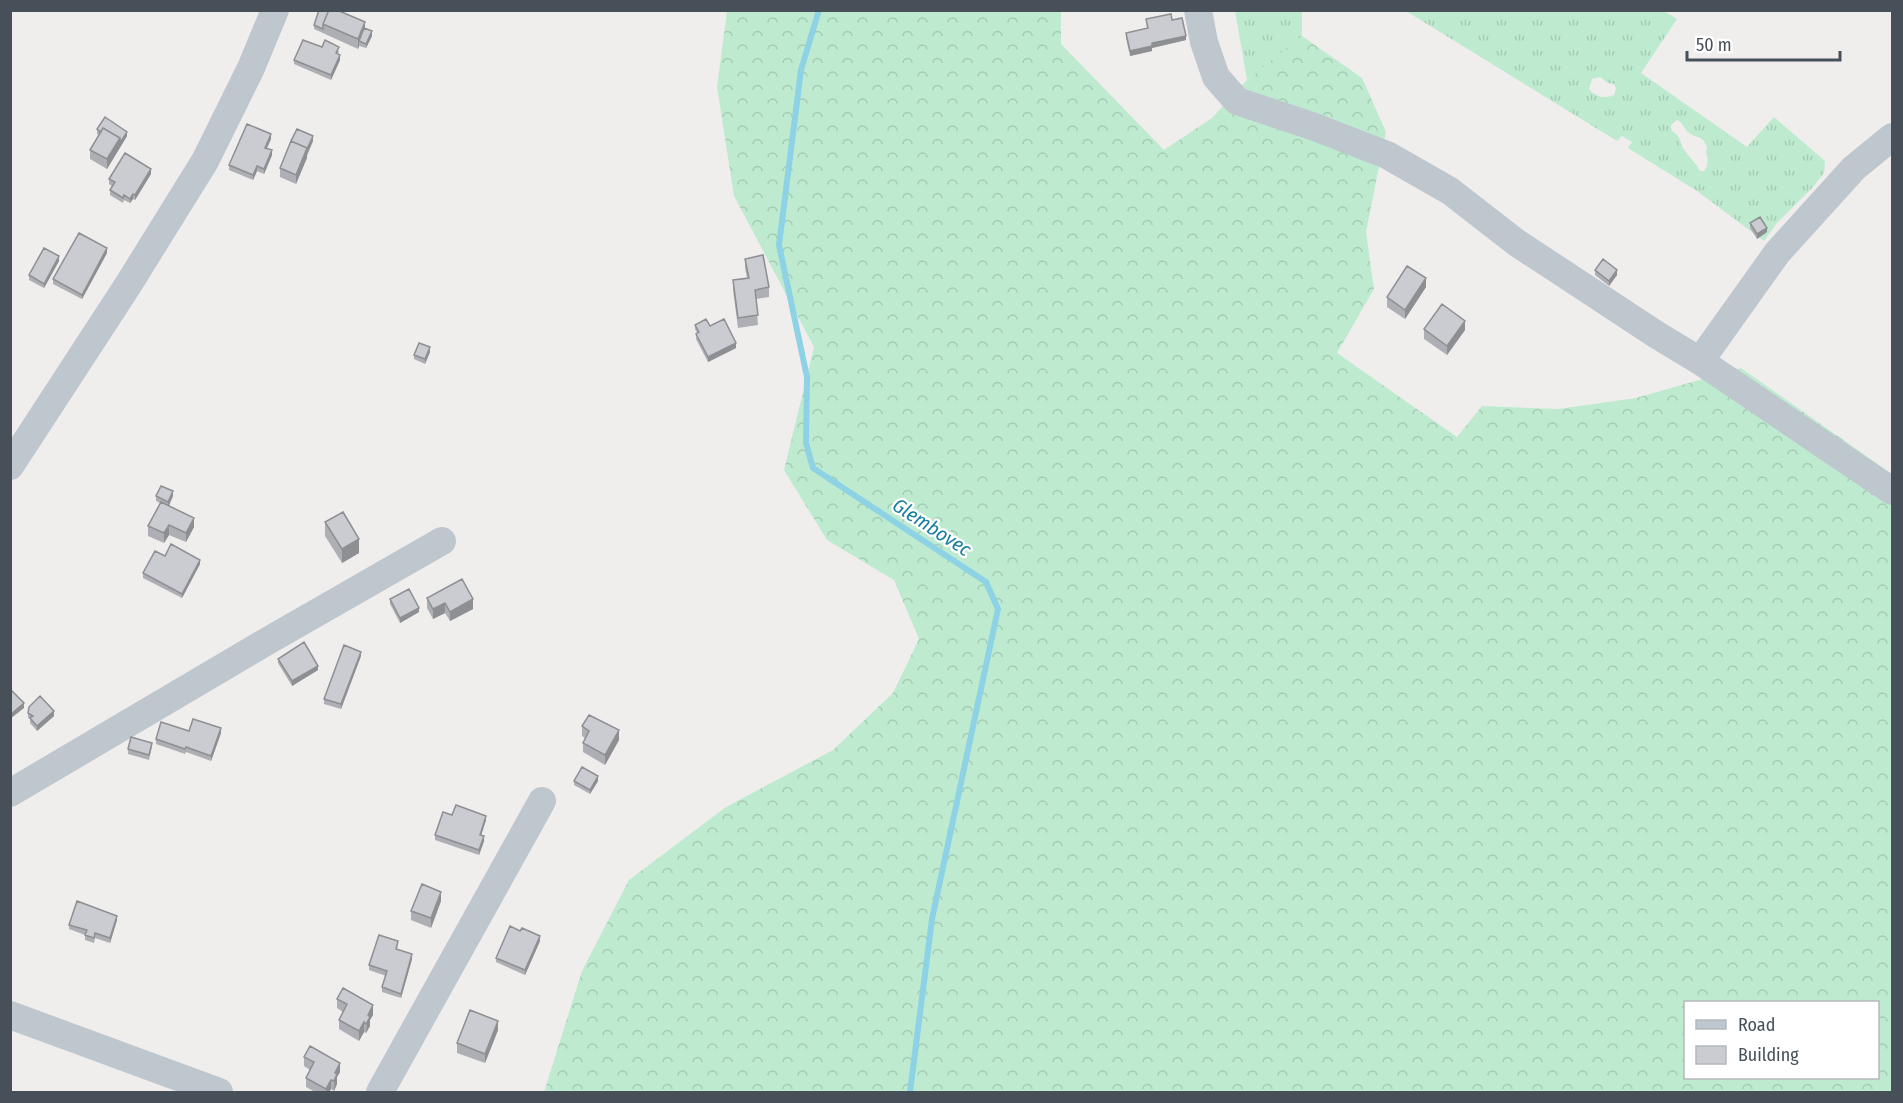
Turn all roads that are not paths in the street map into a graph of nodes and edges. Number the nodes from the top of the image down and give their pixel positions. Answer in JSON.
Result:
{"nodes":[{"id":1,"x":275,"y":10,"type":"edge"},
{"id":2,"x":1198,"y":10,"type":"edge"},
{"id":3,"x":1893,"y":137,"type":"edge"},
{"id":4,"x":1700,"y":360,"type":"junction"},
{"id":5,"x":10,"y":466,"type":"edge"},
{"id":6,"x":1893,"y":491,"type":"edge"},
{"id":7,"x":442,"y":541,"type":"dead end"},
{"id":8,"x":10,"y":793,"type":"edge"},
{"id":9,"x":542,"y":801,"type":"dead end"},
{"id":10,"x":10,"y":1015,"type":"edge"},
{"id":11,"x":219,"y":1092,"type":"edge"},
{"id":12,"x":380,"y":1092,"type":"edge"}],
"edges":[{"from":1,"to":5,"type":"street"},
{"from":2,"to":4,"type":"street"},
{"from":3,"to":4,"type":"street"},
{"from":4,"to":6,"type":"street"},
{"from":7,"to":8,"type":"street"},
{"from":9,"to":12,"type":"street"},
{"from":10,"to":11,"type":"street"}]}
